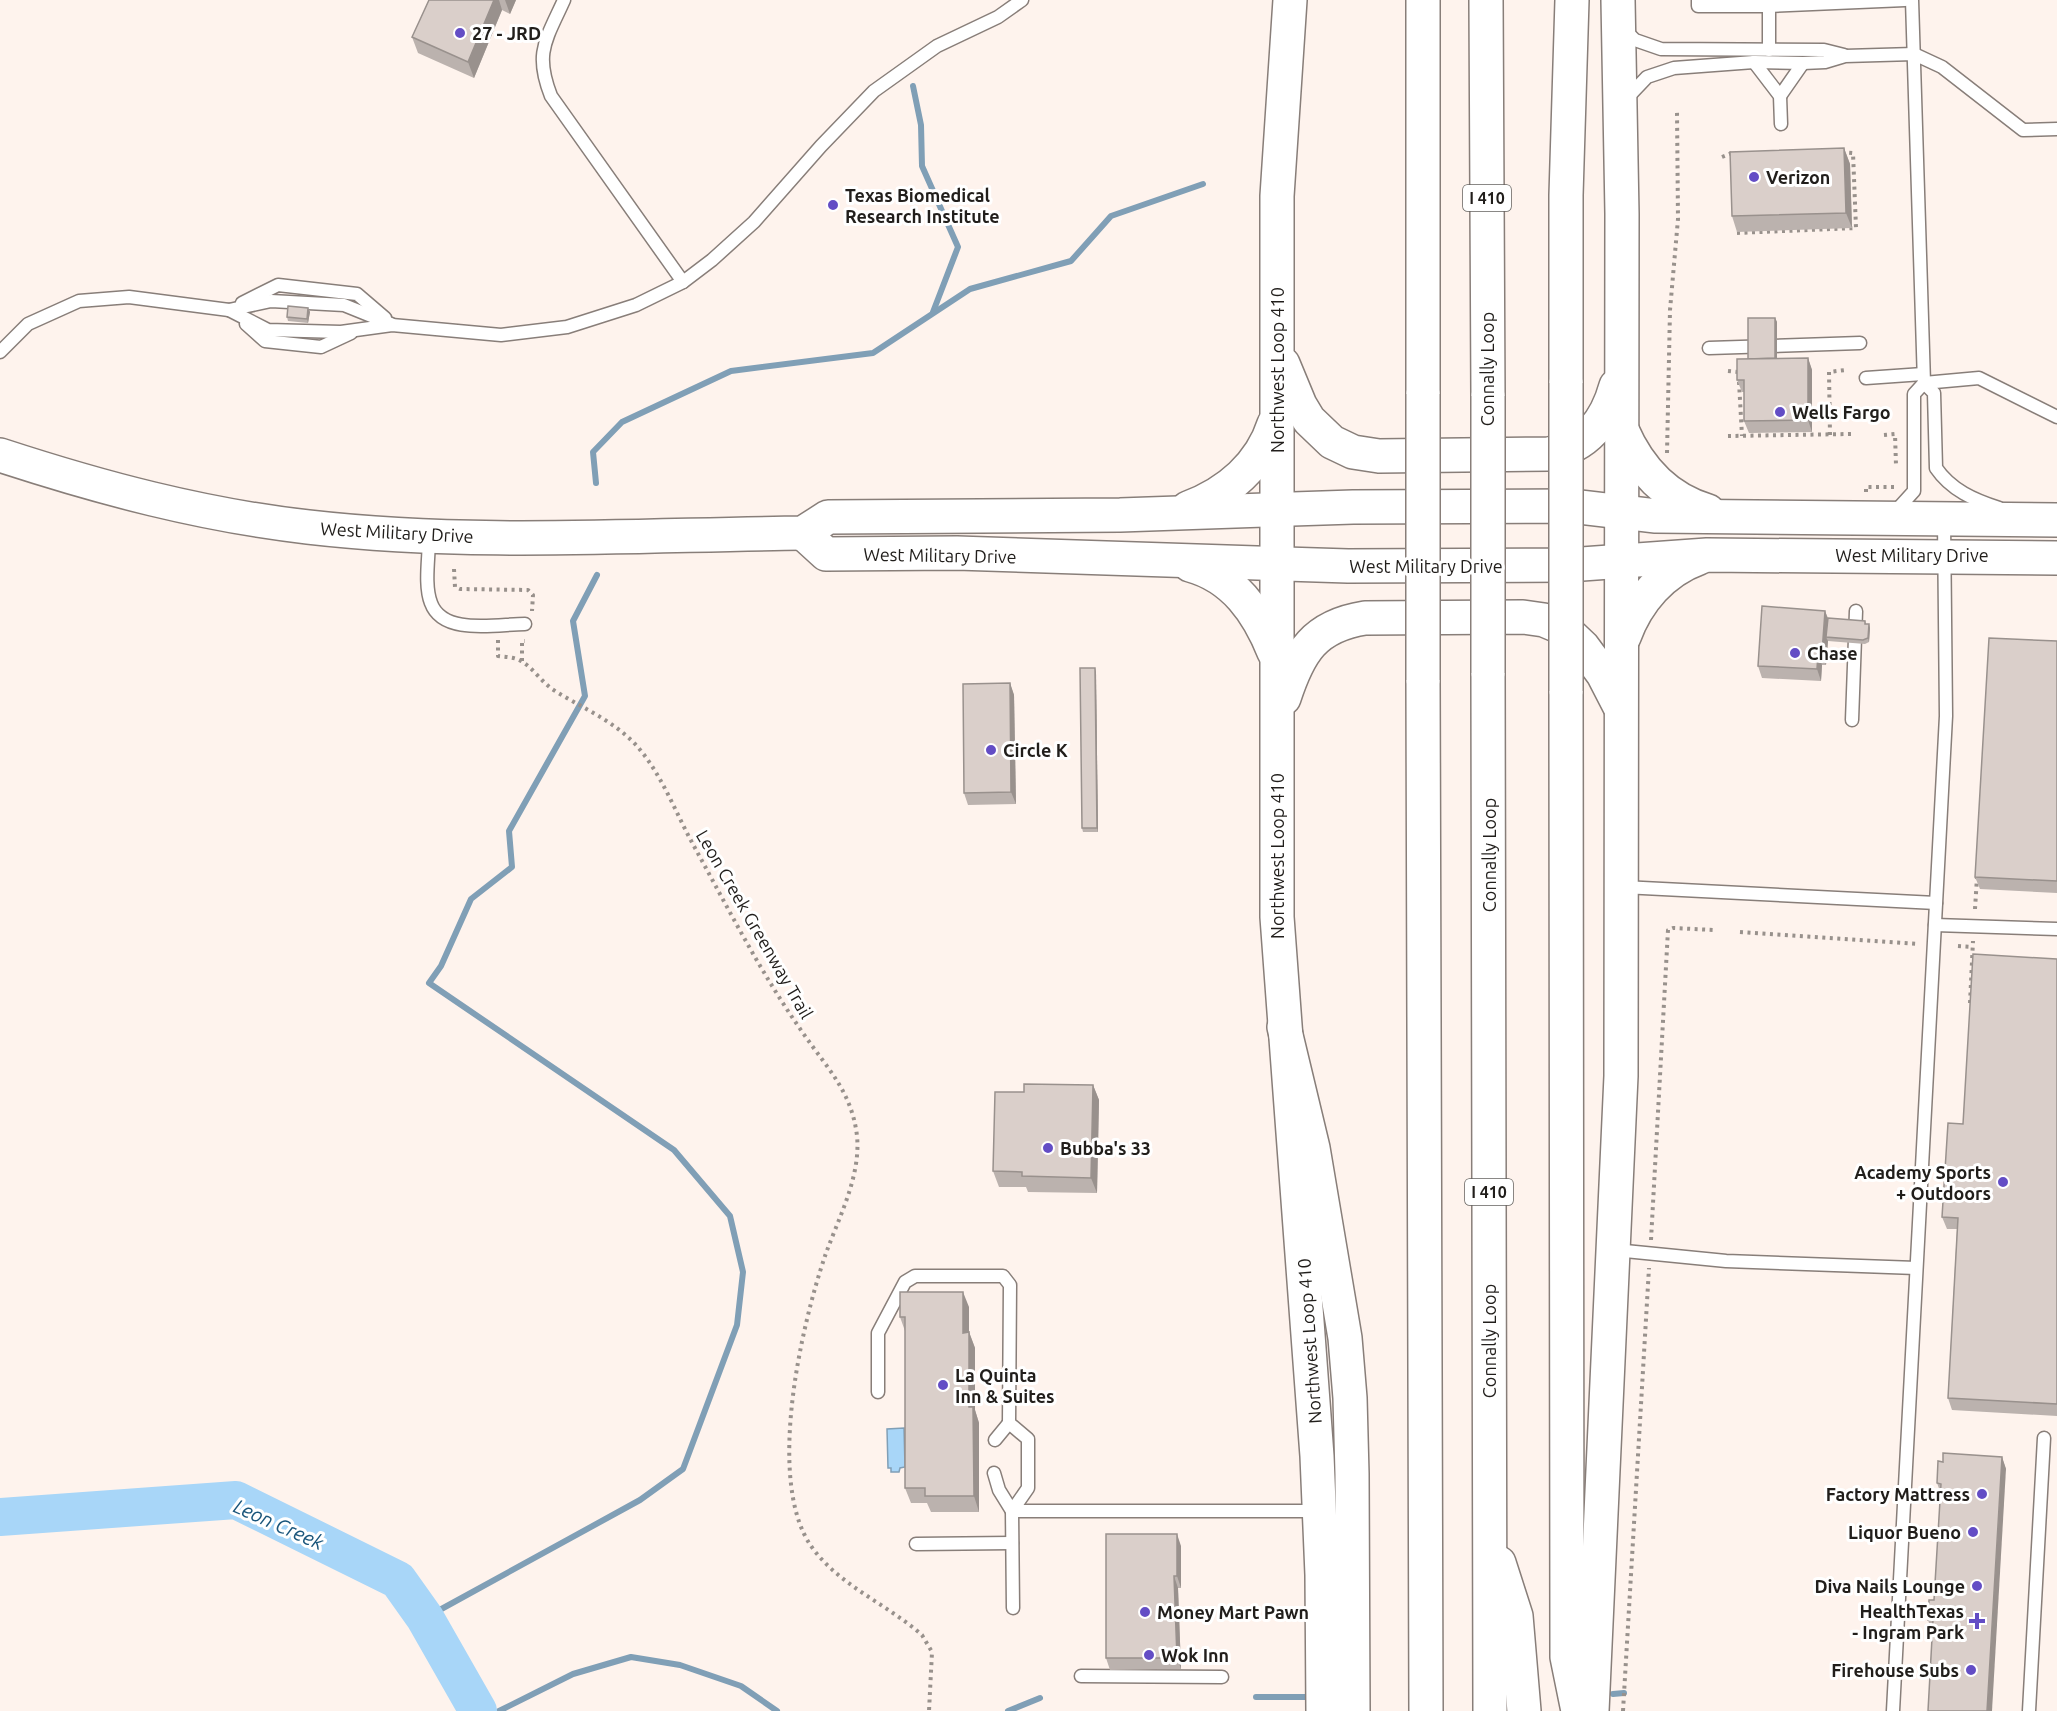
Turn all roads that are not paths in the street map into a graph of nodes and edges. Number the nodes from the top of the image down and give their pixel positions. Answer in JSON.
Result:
{"nodes":[{"id":1,"x":564,"y":0,"type":"edge"},
{"id":2,"x":1022,"y":0,"type":"edge"},
{"id":3,"x":1290,"y":0,"type":"edge"},
{"id":4,"x":1423,"y":0,"type":"edge"},
{"id":5,"x":1486,"y":0,"type":"edge"},
{"id":6,"x":1572,"y":0,"type":"edge"},
{"id":7,"x":1698,"y":0,"type":"edge"},
{"id":8,"x":1905,"y":0,"type":"edge"},
{"id":9,"x":1912,"y":0,"type":"edge"},
{"id":10,"x":1769,"y":6,"type":"junction"},
{"id":11,"x":1619,"y":12,"type":"edge"},
{"id":12,"x":1769,"y":50,"type":"junction"},
{"id":13,"x":1914,"y":54,"type":"junction"},
{"id":14,"x":1845,"y":56,"type":"junction"},
{"id":15,"x":1754,"y":62,"type":"junction"},
{"id":16,"x":1803,"y":63,"type":"junction"},
{"id":17,"x":1780,"y":96,"type":"junction"},
{"id":18,"x":1621,"y":106,"type":"junction"},
{"id":19,"x":1781,"y":124,"type":"dead end"},
{"id":20,"x":2057,"y":129,"type":"edge"},
{"id":21,"x":683,"y":282,"type":"junction"},
{"id":22,"x":229,"y":310,"type":"junction"},
{"id":23,"x":392,"y":325,"type":"junction"},
{"id":24,"x":1276,"y":342,"type":"junction"},
{"id":25,"x":1860,"y":343,"type":"dead end"},
{"id":26,"x":1709,"y":348,"type":"dead end"},
{"id":27,"x":0,"y":352,"type":"edge"},
{"id":28,"x":1621,"y":358,"type":"junction"},
{"id":29,"x":1866,"y":378,"type":"dead end"},
{"id":30,"x":1923,"y":378,"type":"junction"},
{"id":31,"x":1277,"y":413,"type":"junction"},
{"id":32,"x":2057,"y":417,"type":"edge"},
{"id":33,"x":1621,"y":427,"type":"junction"},
{"id":34,"x":0,"y":455,"type":"edge"},
{"id":35,"x":1878,"y":508,"type":"junction"},
{"id":36,"x":1278,"y":509,"type":"junction"},
{"id":37,"x":1182,"y":510,"type":"junction"},
{"id":38,"x":1621,"y":512,"type":"junction"},
{"id":39,"x":1736,"y":516,"type":"junction"},
{"id":40,"x":1944,"y":517,"type":"junction"},
{"id":41,"x":2043,"y":519,"type":"edge"},
{"id":42,"x":802,"y":533,"type":"junction"},
{"id":43,"x":429,"y":537,"type":"junction"},
{"id":44,"x":1707,"y":555,"type":"junction"},
{"id":45,"x":1944,"y":555,"type":"junction"},
{"id":46,"x":2057,"y":558,"type":"edge"},
{"id":47,"x":1621,"y":560,"type":"junction"},
{"id":48,"x":1168,"y":561,"type":"junction"},
{"id":49,"x":1278,"y":565,"type":"junction"},
{"id":50,"x":1856,"y":611,"type":"dead end"},
{"id":51,"x":528,"y":621,"type":"road end"},
{"id":52,"x":1621,"y":651,"type":"junction"},
{"id":53,"x":1277,"y":660,"type":"junction"},
{"id":54,"x":1620,"y":709,"type":"junction"},
{"id":55,"x":1277,"y":718,"type":"junction"},
{"id":56,"x":1852,"y":720,"type":"dead end"},
{"id":57,"x":1621,"y":886,"type":"junction"},
{"id":58,"x":1936,"y":903,"type":"junction"},
{"id":59,"x":1935,"y":925,"type":"junction"},
{"id":60,"x":2057,"y":929,"type":"edge"},
{"id":61,"x":1284,"y":1027,"type":"junction"},
{"id":62,"x":1613,"y":1250,"type":"junction"},
{"id":63,"x":1916,"y":1268,"type":"junction"},
{"id":64,"x":878,"y":1392,"type":"dead end"},
{"id":65,"x":1009,"y":1423,"type":"junction"},
{"id":66,"x":2044,"y":1438,"type":"dead end"},
{"id":67,"x":995,"y":1440,"type":"dead end"},
{"id":68,"x":994,"y":1473,"type":"dead end"},
{"id":69,"x":1012,"y":1511,"type":"junction"},
{"id":70,"x":1320,"y":1511,"type":"junction"},
{"id":71,"x":1489,"y":1533,"type":"junction"},
{"id":72,"x":1012,"y":1543,"type":"junction"},
{"id":73,"x":916,"y":1544,"type":"dead end"},
{"id":74,"x":1013,"y":1608,"type":"dead end"},
{"id":75,"x":1081,"y":1676,"type":"dead end"},
{"id":76,"x":1222,"y":1677,"type":"dead end"},
{"id":77,"x":1425,"y":1708,"type":"edge"},
{"id":78,"x":1323,"y":1711,"type":"edge"},
{"id":79,"x":1353,"y":1711,"type":"edge"},
{"id":80,"x":1490,"y":1711,"type":"edge"},
{"id":81,"x":1524,"y":1711,"type":"edge"},
{"id":82,"x":1578,"y":1711,"type":"edge"},
{"id":83,"x":1592,"y":1711,"type":"edge"},
{"id":84,"x":1893,"y":1711,"type":"edge"},
{"id":85,"x":2030,"y":1711,"type":"edge"}],
"edges":[{"from":1,"to":21,"type":"lane"},
{"from":2,"to":21,"type":"lane"},
{"from":3,"to":24,"type":"main road","name":"Northwest Loop 410"},
{"from":4,"to":77,"type":"main road","bridge":true},
{"from":5,"to":71,"type":"main road","name":"Connally Loop","number":"I 410","bridge":true},
{"from":6,"to":82,"type":"main road","bridge":true},
{"from":7,"to":10,"type":"lane"},
{"from":8,"to":10,"type":"lane"},
{"from":9,"to":13,"type":"lane"},
{"from":10,"to":12,"type":"lane"},
{"from":11,"to":12,"type":"lane"},
{"from":11,"to":18,"type":"main road"},
{"from":12,"to":14,"type":"lane"},
{"from":13,"to":14,"type":"lane"},
{"from":13,"to":20,"type":"lane"},
{"from":13,"to":30,"type":"lane"},
{"from":14,"to":16,"type":"lane"},
{"from":15,"to":16,"type":"lane"},
{"from":15,"to":17,"type":"lane"},
{"from":15,"to":18,"type":"lane"},
{"from":16,"to":17,"type":"lane"},
{"from":17,"to":19,"type":"lane"},
{"from":18,"to":28,"type":"main road"},
{"from":21,"to":23,"type":"lane"},
{"from":22,"to":23,"type":"lane"},
{"from":22,"to":23,"type":"lane"},
{"from":22,"to":27,"type":"lane"},
{"from":24,"to":28,"type":"main road"},
{"from":24,"to":31,"type":"main road","name":"Northwest Loop 410"},
{"from":25,"to":26,"type":"lane"},
{"from":28,"to":33,"type":"main road"},
{"from":29,"to":30,"type":"lane"},
{"from":30,"to":32,"type":"lane"},
{"from":30,"to":35,"type":"lane"},
{"from":30,"to":41,"type":"lane"},
{"from":31,"to":36,"type":"main road","name":"Northwest Loop 410"},
{"from":31,"to":37,"type":"main road"},
{"from":33,"to":38,"type":"main road"},
{"from":33,"to":39,"type":"main road"},
{"from":34,"to":43,"type":"main road","name":"West Military Drive"},
{"from":35,"to":39,"type":"main road","name":"West Military Drive"},
{"from":35,"to":40,"type":"main road","name":"West Military Drive"},
{"from":36,"to":37,"type":"main road","name":"West Military Drive"},
{"from":36,"to":38,"type":"main road","name":"West Military Drive"},
{"from":36,"to":49,"type":"main road","name":"Northwest Loop 410"},
{"from":37,"to":42,"type":"main road","name":"West Military Drive"},
{"from":38,"to":39,"type":"main road","name":"West Military Drive"},
{"from":38,"to":47,"type":"main road"},
{"from":40,"to":41,"type":"main road","name":"West Military Drive"},
{"from":40,"to":45,"type":"lane"},
{"from":42,"to":43,"type":"main road","name":"West Military Drive"},
{"from":42,"to":48,"type":"main road","name":"West Military Drive"},
{"from":43,"to":51,"type":"lane"},
{"from":44,"to":45,"type":"main road","name":"West Military Drive"},
{"from":44,"to":47,"type":"main road","name":"West Military Drive"},
{"from":44,"to":52,"type":"main road"},
{"from":45,"to":46,"type":"main road","name":"West Military Drive"},
{"from":45,"to":58,"type":"lane"},
{"from":47,"to":49,"type":"main road","name":"West Military Drive"},
{"from":47,"to":52,"type":"main road"},
{"from":48,"to":49,"type":"main road","name":"West Military Drive"},
{"from":48,"to":53,"type":"main road"},
{"from":49,"to":53,"type":"main road","name":"Northwest Loop 410"},
{"from":50,"to":56,"type":"lane"},
{"from":52,"to":54,"type":"main road"},
{"from":53,"to":55,"type":"main road","name":"Northwest Loop 410"},
{"from":54,"to":55,"type":"main road"},
{"from":54,"to":57,"type":"main road"},
{"from":55,"to":61,"type":"main road","name":"Northwest Loop 410"},
{"from":57,"to":58,"type":"lane"},
{"from":57,"to":62,"type":"main road"},
{"from":58,"to":59,"type":"lane"},
{"from":59,"to":60,"type":"lane"},
{"from":59,"to":63,"type":"lane"},
{"from":61,"to":70,"type":"main road","name":"Northwest Loop 410"},
{"from":61,"to":79,"type":"main road"},
{"from":62,"to":63,"type":"lane"},
{"from":62,"to":83,"type":"main road"},
{"from":63,"to":84,"type":"lane"},
{"from":64,"to":65,"type":"lane"},
{"from":65,"to":67,"type":"lane"},
{"from":65,"to":69,"type":"lane"},
{"from":66,"to":85,"type":"lane"},
{"from":68,"to":69,"type":"lane"},
{"from":69,"to":70,"type":"lane"},
{"from":69,"to":72,"type":"lane"},
{"from":70,"to":78,"type":"main road","name":"Northwest Loop 410"},
{"from":71,"to":80,"type":"main road","name":"Connally Loop","number":"I 410"},
{"from":71,"to":81,"type":"main road"},
{"from":72,"to":73,"type":"lane"},
{"from":72,"to":74,"type":"lane"},
{"from":75,"to":76,"type":"lane"}]}
